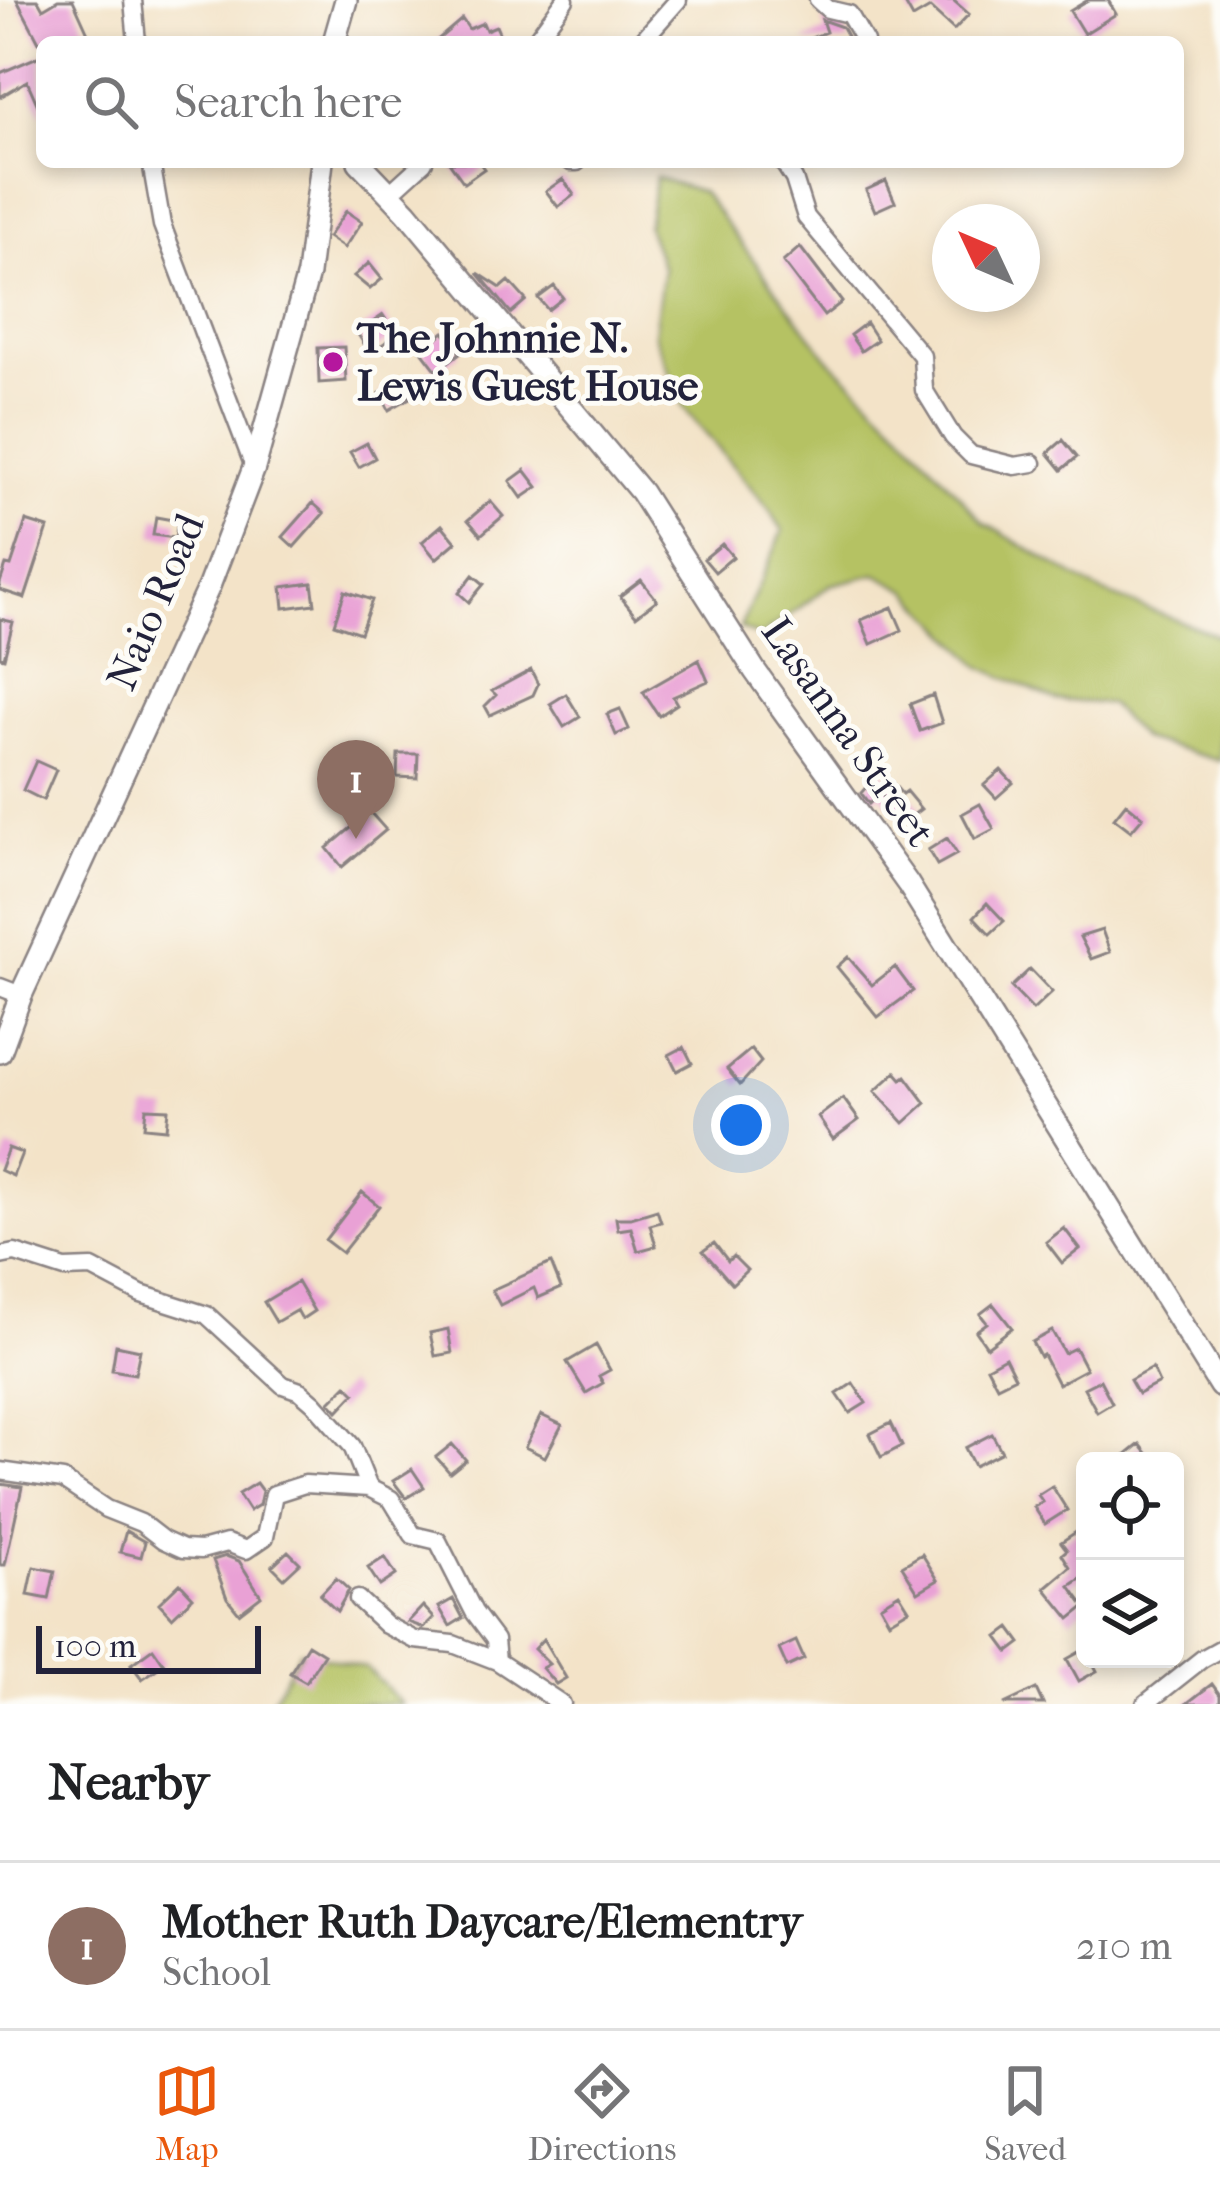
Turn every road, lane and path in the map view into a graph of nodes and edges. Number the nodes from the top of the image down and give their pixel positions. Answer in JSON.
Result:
{"nodes":[{"id":1,"x":134,"y":0,"type":"edge"},
{"id":2,"x":346,"y":0,"type":"edge"},
{"id":3,"x":566,"y":0,"type":"edge"},
{"id":4,"x":677,"y":0,"type":"edge"},
{"id":5,"x":818,"y":0,"type":"edge"},
{"id":6,"x":137,"y":36,"type":"edge"},
{"id":7,"x":336,"y":36,"type":"edge"},
{"id":8,"x":539,"y":36,"type":"edge"},
{"id":9,"x":646,"y":36,"type":"edge"},
{"id":10,"x":862,"y":36,"type":"edge"},
{"id":11,"x":152,"y":168,"type":"edge"},
{"id":12,"x":321,"y":168,"type":"edge"},
{"id":13,"x":362,"y":168,"type":"edge"},
{"id":14,"x":418,"y":168,"type":"edge"},
{"id":15,"x":787,"y":168,"type":"edge"},
{"id":16,"x":390,"y":194,"type":"junction"},
{"id":17,"x":1034,"y":464,"type":"dead end"},
{"id":18,"x":254,"y":468,"type":"junction"},
{"id":19,"x":10,"y":991,"type":"edge"},
{"id":20,"x":0,"y":1052,"type":"edge"},
{"id":21,"x":0,"y":1256,"type":"edge"},
{"id":22,"x":1220,"y":1386,"type":"edge"},
{"id":23,"x":0,"y":1471,"type":"edge"},
{"id":24,"x":369,"y":1487,"type":"junction"},
{"id":25,"x":358,"y":1599,"type":"dead end"},
{"id":26,"x":1220,"y":1649,"type":"edge"},
{"id":27,"x":497,"y":1661,"type":"junction"},
{"id":28,"x":562,"y":1704,"type":"edge"},
{"id":29,"x":1145,"y":1704,"type":"edge"}],
"edges":[{"from":1,"to":6,"type":"street"},
{"from":2,"to":7,"type":"street"},
{"from":3,"to":8,"type":"street"},
{"from":4,"to":9,"type":"street"},
{"from":5,"to":10,"type":"street"},
{"from":11,"to":18,"type":"street"},
{"from":12,"to":18,"type":"street","name":"Naio Road"},
{"from":13,"to":16,"type":"street","name":"Lasanna Street"},
{"from":14,"to":16,"type":"street"},
{"from":15,"to":17,"type":"street"},
{"from":16,"to":22,"type":"street","name":"Lasanna Street"},
{"from":18,"to":19,"type":"street","name":"Naio Road"},
{"from":19,"to":20,"type":"street","name":"Naio Road"},
{"from":21,"to":24,"type":"street"},
{"from":23,"to":24,"type":"street"},
{"from":24,"to":27,"type":"street"},
{"from":25,"to":27,"type":"street"},
{"from":26,"to":29,"type":"street"},
{"from":27,"to":28,"type":"street"}]}
